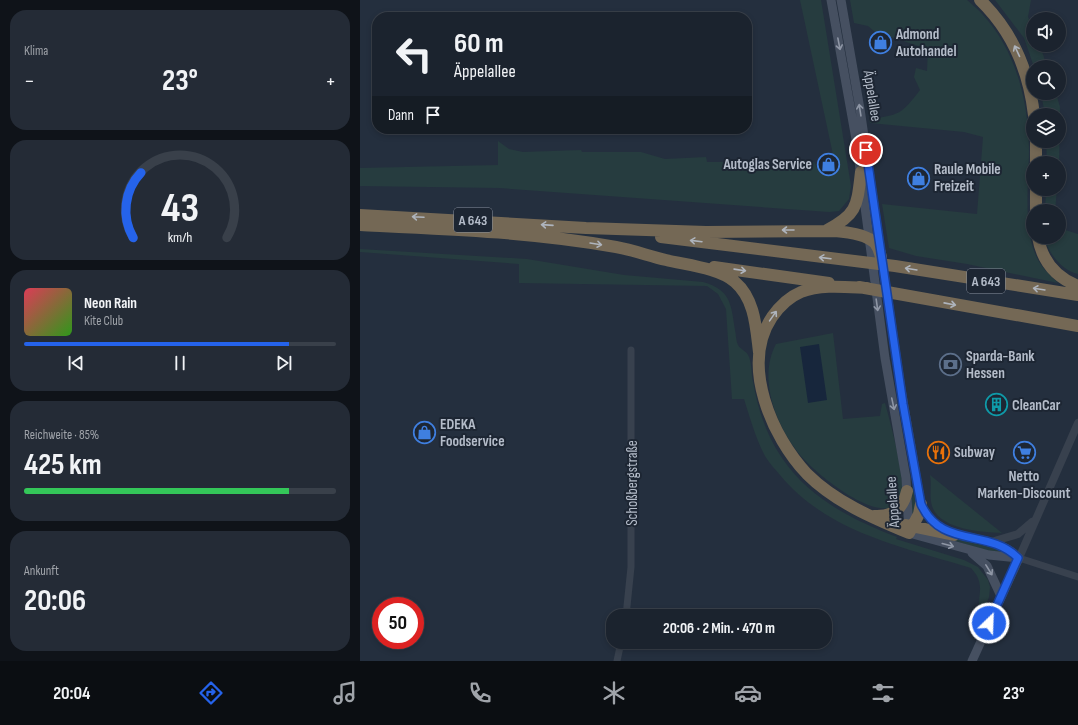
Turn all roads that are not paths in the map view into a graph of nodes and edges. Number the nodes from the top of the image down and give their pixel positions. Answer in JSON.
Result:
{"nodes":[{"id":1,"x":831,"y":0,"type":"edge"},
{"id":2,"x":841,"y":0,"type":"edge"},
{"id":3,"x":980,"y":0,"type":"edge"},
{"id":4,"x":1033,"y":108,"type":"edge"},
{"id":5,"x":861,"y":172,"type":"junction"},
{"id":6,"x":360,"y":215,"type":"edge"},
{"id":7,"x":360,"y":225,"type":"edge"},
{"id":8,"x":586,"y":228,"type":"junction"},
{"id":9,"x":827,"y":230,"type":"junction"},
{"id":10,"x":868,"y":239,"type":"junction"},
{"id":11,"x":1040,"y":244,"type":"edge"},
{"id":12,"x":881,"y":257,"type":"junction"},
{"id":13,"x":673,"y":262,"type":"junction"},
{"id":14,"x":1078,"y":286,"type":"edge"},
{"id":15,"x":867,"y":288,"type":"junction"},
{"id":16,"x":1078,"y":295,"type":"edge"},
{"id":17,"x":1078,"y":326,"type":"edge"},
{"id":18,"x":631,"y":350,"type":"dead end"},
{"id":19,"x":759,"y":352,"type":"junction"},
{"id":20,"x":1078,"y":423,"type":"edge"},
{"id":21,"x":908,"y":491,"type":"junction"},
{"id":22,"x":921,"y":504,"type":"junction"},
{"id":23,"x":871,"y":516,"type":"junction"},
{"id":24,"x":1037,"y":517,"type":"junction"},
{"id":25,"x":910,"y":528,"type":"junction"},
{"id":26,"x":954,"y":534,"type":"junction"},
{"id":27,"x":991,"y":542,"type":"junction"},
{"id":28,"x":968,"y":550,"type":"junction"},
{"id":29,"x":1018,"y":558,"type":"junction"},
{"id":30,"x":1078,"y":577,"type":"edge"},
{"id":31,"x":1001,"y":596,"type":"junction"},
{"id":32,"x":627,"y":609,"type":"edge"},
{"id":33,"x":619,"y":649,"type":"edge"},
{"id":34,"x":616,"y":661,"type":"edge"},
{"id":35,"x":972,"y":661,"type":"edge"}],
"edges":[{"from":1,"to":5,"type":"main road","name":"Äppelallee","one_way":true},
{"from":12,"to":2,"type":"main road","name":"Äppelallee","one_way":true},
{"from":4,"to":3,"type":"highway","one_way":true},
{"from":5,"to":9,"type":"highway"},
{"from":5,"to":10,"type":"main road","name":"Äppelallee"},
{"from":8,"to":6,"type":"highway","number":"A 643","one_way":true},
{"from":7,"to":13,"type":"highway","number":"A 643","one_way":true},
{"from":9,"to":8,"type":"highway","one_way":true},
{"from":16,"to":8,"type":"highway","number":"A 643","one_way":true},
{"from":9,"to":10,"type":"highway"},
{"from":10,"to":12,"type":"highway"},
{"from":10,"to":21,"type":"main road","name":"Äppelallee","one_way":true},
{"from":11,"to":14,"type":"highway"},
{"from":12,"to":22,"type":"main road","name":"Äppelallee"},
{"from":13,"to":15,"type":"highway","number":"A 643","one_way":true},
{"from":13,"to":19,"type":"highway"},
{"from":15,"to":17,"type":"highway","number":"A 643","one_way":true},
{"from":19,"to":15,"type":"highway","one_way":true},
{"from":18,"to":32,"type":"street","name":"Schoßbergstraße"},
{"from":19,"to":23,"type":"highway"},
{"from":20,"to":24,"type":"street"},
{"from":21,"to":23,"type":"highway"},
{"from":21,"to":25,"type":"main road","name":"Äppelallee"},
{"from":22,"to":25,"type":"highway"},
{"from":22,"to":26,"type":"main road","name":"Äppelallee"},
{"from":23,"to":25,"type":"highway"},
{"from":24,"to":27,"type":"street"},
{"from":24,"to":29,"type":"street"},
{"from":25,"to":26,"type":"highway"},
{"from":25,"to":28,"type":"main road","name":"Äppelallee","one_way":true},
{"from":26,"to":27,"type":"main road","name":"Äppelallee"},
{"from":27,"to":29,"type":"main road","name":"Äppelallee"},
{"from":28,"to":29,"type":"main road","name":"Äppelallee"},
{"from":28,"to":31,"type":"main road","one_way":true},
{"from":29,"to":30,"type":"street"},
{"from":29,"to":31,"type":"main road"},
{"from":31,"to":35,"type":"main road"},
{"from":33,"to":34,"type":"street"}]}
